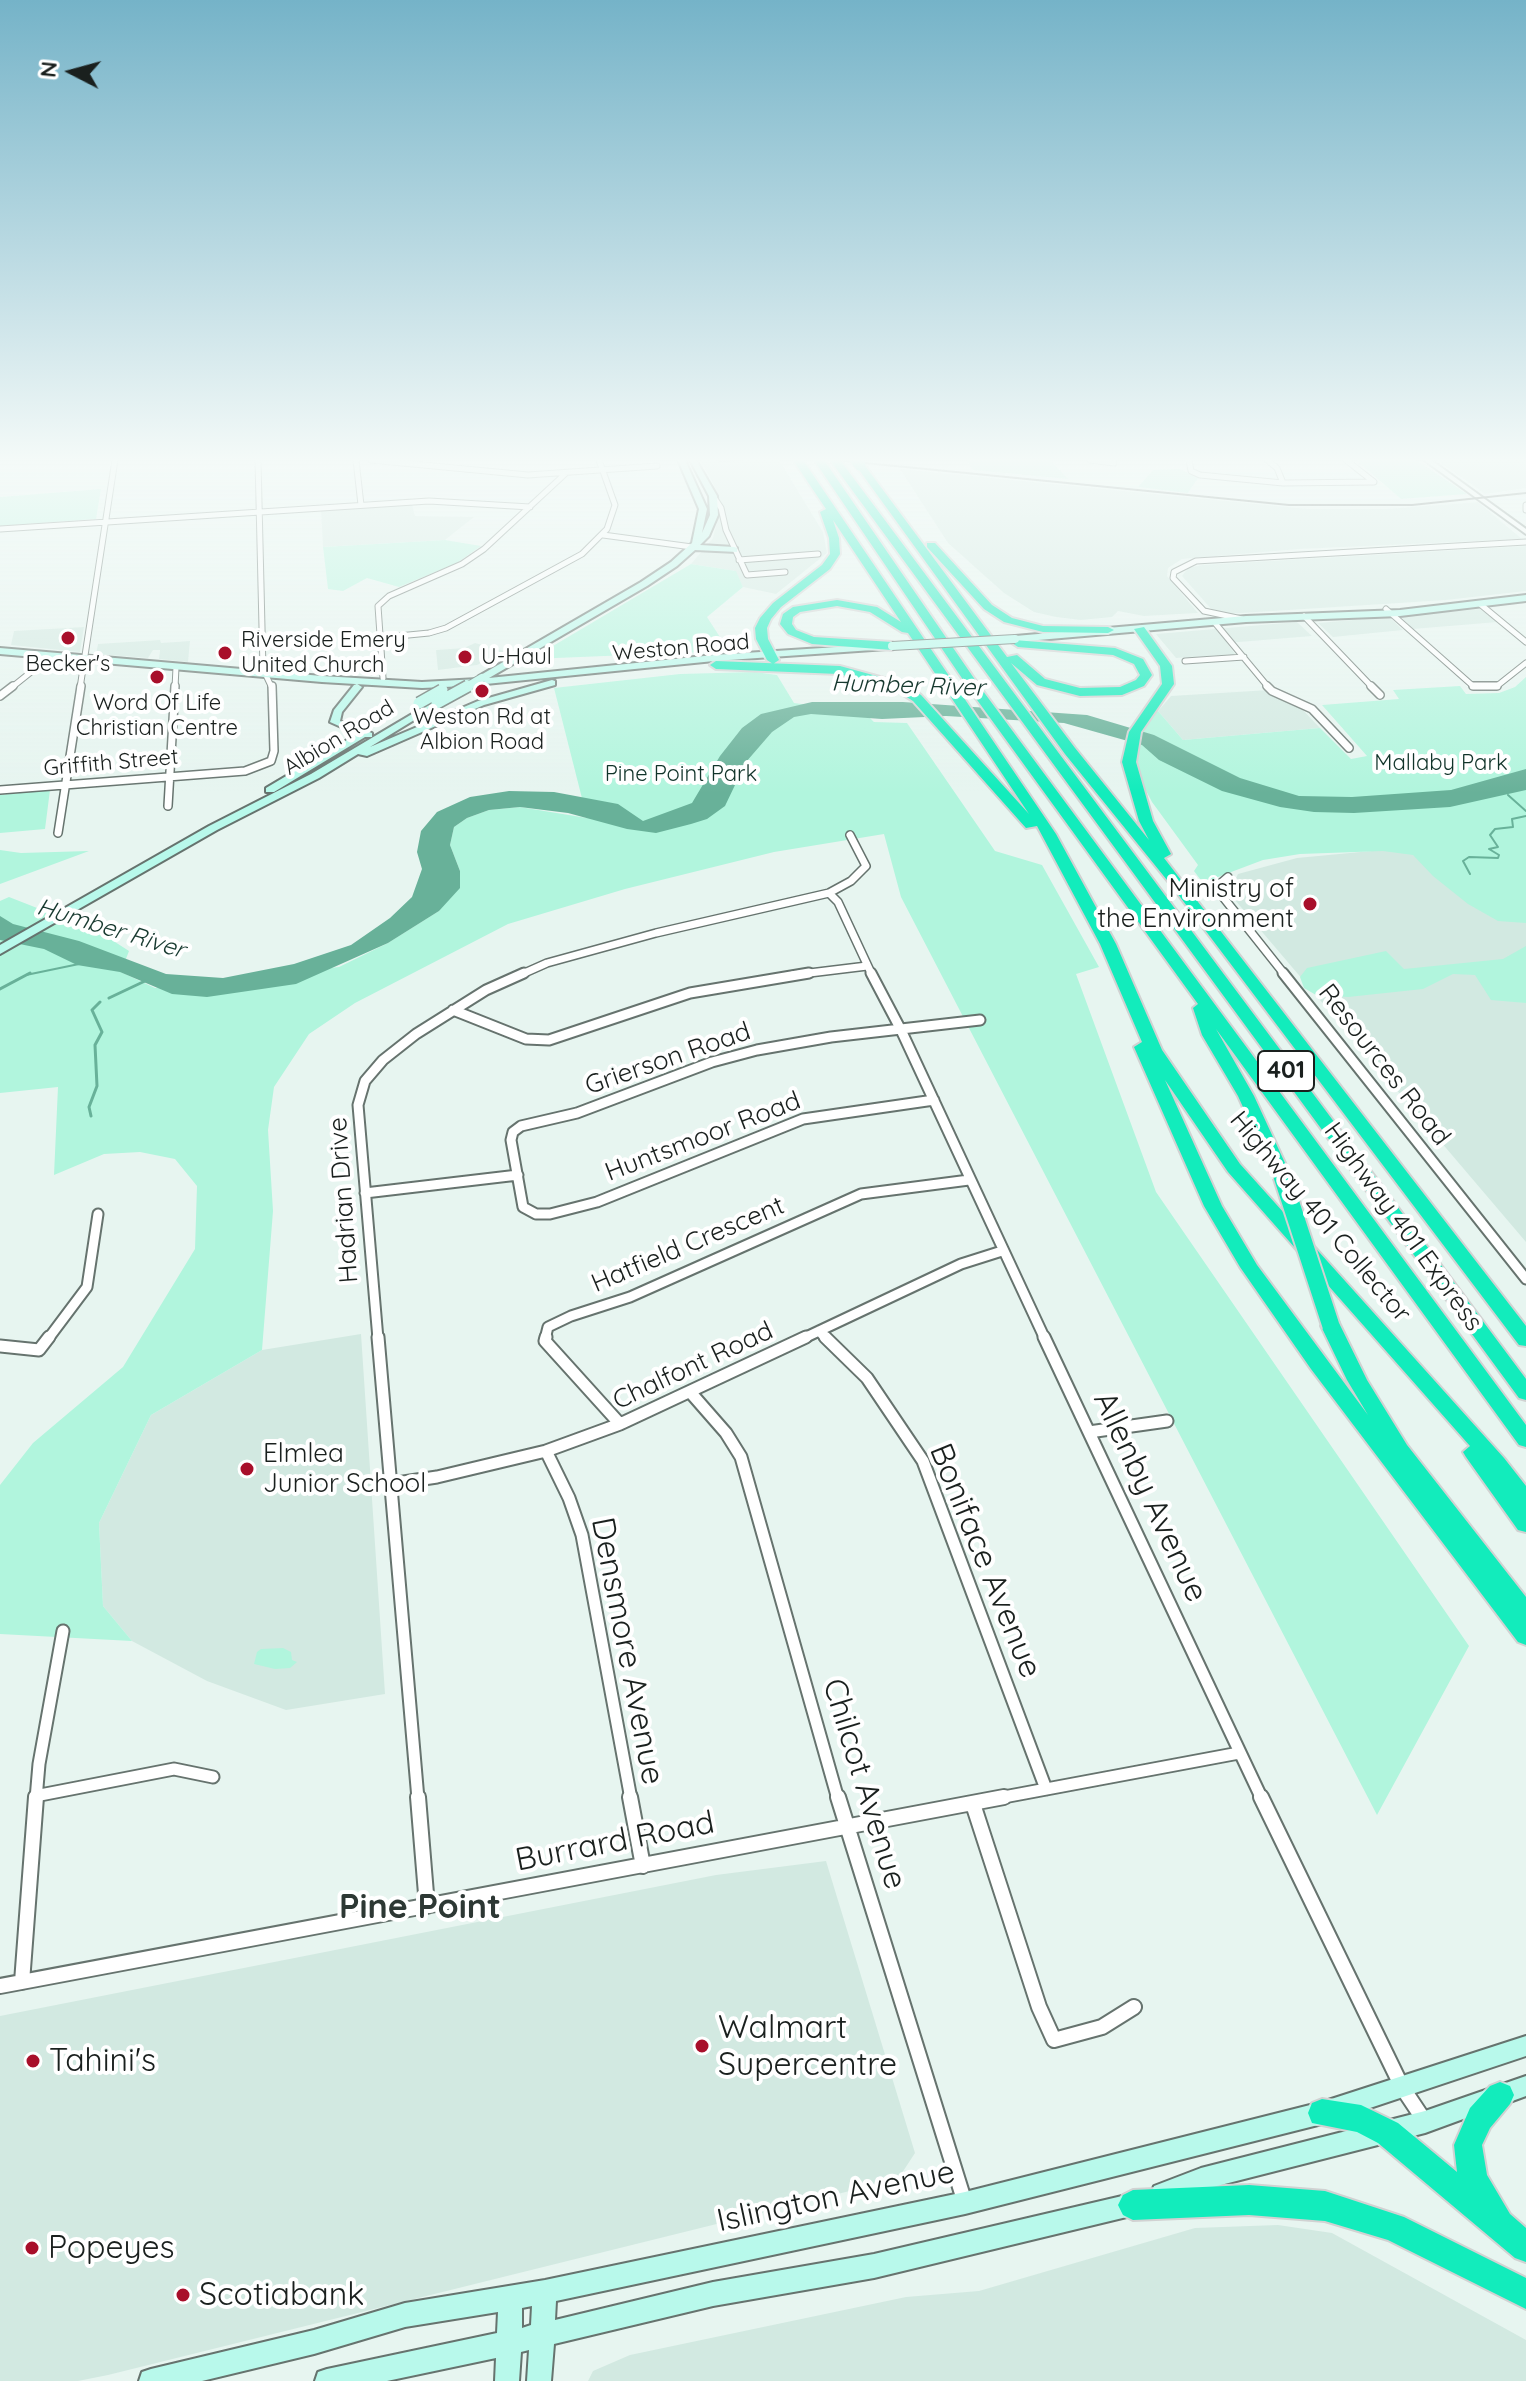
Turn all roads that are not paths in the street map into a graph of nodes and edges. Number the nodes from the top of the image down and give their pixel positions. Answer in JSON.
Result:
{"nodes":[{"id":1,"x":98,"y":571,"type":"edge"},
{"id":2,"x":261,"y":571,"type":"edge"},
{"id":3,"x":443,"y":571,"type":"edge"},
{"id":4,"x":552,"y":571,"type":"edge"},
{"id":5,"x":663,"y":571,"type":"edge"},
{"id":6,"x":745,"y":571,"type":"edge"},
{"id":7,"x":821,"y":571,"type":"edge"},
{"id":8,"x":872,"y":571,"type":"edge"},
{"id":9,"x":895,"y":571,"type":"edge"},
{"id":10,"x":917,"y":571,"type":"edge"},
{"id":11,"x":938,"y":571,"type":"edge"},
{"id":12,"x":956,"y":571,"type":"edge"},
{"id":13,"x":1175,"y":571,"type":"edge"},
{"id":14,"x":785,"y":572,"type":"dead end"},
{"id":15,"x":1526,"y":598,"type":"edge"},
{"id":16,"x":1480,"y":604,"type":"junction"},
{"id":17,"x":1204,"y":611,"type":"junction"},
{"id":18,"x":1388,"y":611,"type":"junction"},
{"id":19,"x":1304,"y":616,"type":"junction"},
{"id":20,"x":1246,"y":619,"type":"junction"},
{"id":21,"x":1215,"y":623,"type":"junction"},
{"id":22,"x":1200,"y":624,"type":"junction"},
{"id":23,"x":1140,"y":629,"type":"junction"},
{"id":24,"x":1108,"y":630,"type":"junction"},
{"id":25,"x":987,"y":637,"type":"junction"},
{"id":26,"x":378,"y":638,"type":"junction"},
{"id":27,"x":546,"y":640,"type":"junction"},
{"id":28,"x":1016,"y":641,"type":"junction"},
{"id":29,"x":1526,"y":642,"type":"edge"},
{"id":30,"x":894,"y":649,"type":"junction"},
{"id":31,"x":0,"y":651,"type":"edge"},
{"id":32,"x":927,"y":652,"type":"junction"},
{"id":33,"x":51,"y":656,"type":"junction"},
{"id":34,"x":520,"y":656,"type":"junction"},
{"id":35,"x":1244,"y":657,"type":"junction"},
{"id":36,"x":771,"y":658,"type":"junction"},
{"id":37,"x":85,"y":659,"type":"junction"},
{"id":38,"x":715,"y":661,"type":"junction"},
{"id":39,"x":1185,"y":661,"type":"dead end"},
{"id":40,"x":1526,"y":663,"type":"edge"},
{"id":41,"x":176,"y":667,"type":"junction"},
{"id":42,"x":558,"y":667,"type":"junction"},
{"id":43,"x":273,"y":674,"type":"junction"},
{"id":44,"x":601,"y":675,"type":"junction"},
{"id":45,"x":485,"y":676,"type":"junction"},
{"id":46,"x":467,"y":677,"type":"junction"},
{"id":47,"x":383,"y":678,"type":"junction"},
{"id":48,"x":322,"y":679,"type":"junction"},
{"id":49,"x":357,"y":687,"type":"junction"},
{"id":50,"x":1380,"y":695,"type":"dead end"},
{"id":51,"x":0,"y":696,"type":"edge"},
{"id":52,"x":364,"y":734,"type":"junction"},
{"id":53,"x":376,"y":737,"type":"junction"},
{"id":54,"x":1349,"y":748,"type":"dead end"},
{"id":55,"x":170,"y":776,"type":"junction"},
{"id":56,"x":315,"y":776,"type":"junction"},
{"id":57,"x":67,"y":784,"type":"junction"},
{"id":58,"x":0,"y":790,"type":"edge"},
{"id":59,"x":168,"y":806,"type":"dead end"},
{"id":60,"x":213,"y":828,"type":"junction"},
{"id":61,"x":58,"y":833,"type":"dead end"},
{"id":62,"x":850,"y":835,"type":"dead end"},
{"id":63,"x":1228,"y":877,"type":"dead end"},
{"id":64,"x":1076,"y":882,"type":"junction"},
{"id":65,"x":1176,"y":882,"type":"junction"},
{"id":66,"x":829,"y":893,"type":"junction"},
{"id":67,"x":0,"y":950,"type":"edge"},
{"id":68,"x":867,"y":966,"type":"junction"},
{"id":69,"x":1197,"y":994,"type":"junction"},
{"id":70,"x":453,"y":1010,"type":"junction"},
{"id":71,"x":980,"y":1020,"type":"dead end"},
{"id":72,"x":1143,"y":1028,"type":"junction"},
{"id":73,"x":901,"y":1030,"type":"junction"},
{"id":74,"x":934,"y":1100,"type":"junction"},
{"id":75,"x":518,"y":1175,"type":"junction"},
{"id":76,"x":969,"y":1180,"type":"junction"},
{"id":77,"x":365,"y":1193,"type":"junction"},
{"id":78,"x":98,"y":1214,"type":"dead end"},
{"id":79,"x":1002,"y":1251,"type":"junction"},
{"id":80,"x":1526,"y":1279,"type":"edge"},
{"id":81,"x":819,"y":1331,"type":"junction"},
{"id":82,"x":1526,"y":1340,"type":"edge"},
{"id":83,"x":0,"y":1346,"type":"edge"},
{"id":84,"x":1415,"y":1371,"type":"junction"},
{"id":85,"x":691,"y":1393,"type":"junction"},
{"id":86,"x":1526,"y":1393,"type":"edge"},
{"id":87,"x":1167,"y":1421,"type":"dead end"},
{"id":88,"x":620,"y":1424,"type":"junction"},
{"id":89,"x":1089,"y":1432,"type":"junction"},
{"id":90,"x":1526,"y":1440,"type":"edge"},
{"id":91,"x":546,"y":1451,"type":"junction"},
{"id":92,"x":390,"y":1484,"type":"junction"},
{"id":93,"x":1526,"y":1502,"type":"edge"},
{"id":94,"x":1526,"y":1524,"type":"edge"},
{"id":95,"x":1525,"y":1613,"type":"edge"},
{"id":96,"x":63,"y":1631,"type":"dead end"},
{"id":97,"x":1526,"y":1636,"type":"edge"},
{"id":98,"x":1239,"y":1753,"type":"junction"},
{"id":99,"x":213,"y":1777,"type":"dead end"},
{"id":100,"x":1046,"y":1789,"type":"junction"},
{"id":101,"x":35,"y":1796,"type":"junction"},
{"id":102,"x":973,"y":1804,"type":"junction"},
{"id":103,"x":847,"y":1827,"type":"junction"},
{"id":104,"x":643,"y":1866,"type":"junction"},
{"id":105,"x":427,"y":1906,"type":"junction"},
{"id":106,"x":22,"y":1982,"type":"junction"},
{"id":107,"x":0,"y":1986,"type":"edge"},
{"id":108,"x":1134,"y":2007,"type":"dead end"},
{"id":109,"x":1526,"y":2046,"type":"edge"},
{"id":110,"x":1402,"y":2087,"type":"junction"},
{"id":111,"x":1513,"y":2091,"type":"edge"},
{"id":112,"x":1322,"y":2113,"type":"junction"},
{"id":113,"x":1425,"y":2122,"type":"junction"},
{"id":114,"x":1388,"y":2133,"type":"junction"},
{"id":115,"x":965,"y":2203,"type":"junction"},
{"id":116,"x":1133,"y":2205,"type":"junction"},
{"id":117,"x":1520,"y":2243,"type":"edge"},
{"id":118,"x":545,"y":2292,"type":"junction"},
{"id":119,"x":1526,"y":2294,"type":"edge"},
{"id":120,"x":511,"y":2298,"type":"junction"},
{"id":121,"x":544,"y":2333,"type":"junction"},
{"id":122,"x":509,"y":2342,"type":"junction"},
{"id":123,"x":151,"y":2381,"type":"edge"},
{"id":124,"x":327,"y":2381,"type":"edge"},
{"id":125,"x":507,"y":2381,"type":"edge"},
{"id":126,"x":539,"y":2381,"type":"edge"}],
"edges":[{"from":1,"to":37,"type":"street"},
{"from":2,"to":43,"type":"street"},
{"from":3,"to":26,"type":"street"},
{"from":4,"to":26,"type":"street"},
{"from":5,"to":27,"type":"main road"},
{"from":6,"to":14,"type":"street"},
{"from":7,"to":36,"type":"highway"},
{"from":8,"to":32,"type":"highway","name":"Highway 401 Collector"},
{"from":9,"to":69,"type":"highway","name":"Highway 401 Express","number":"401"},
{"from":10,"to":86,"type":"highway","name":"Highway 401 Express","number":"401"},
{"from":11,"to":25,"type":"highway","number":"401"},
{"from":12,"to":24,"type":"highway"},
{"from":13,"to":17,"type":"street"},
{"from":15,"to":16,"type":"main road","name":"Weston Road"},
{"from":16,"to":18,"type":"main road","name":"Weston Road"},
{"from":16,"to":29,"type":"street"},
{"from":17,"to":20,"type":"street"},
{"from":17,"to":22,"type":"street"},
{"from":18,"to":19,"type":"main road","name":"Weston Road"},
{"from":18,"to":40,"type":"street"},
{"from":19,"to":20,"type":"main road","name":"Weston Road"},
{"from":19,"to":50,"type":"street"},
{"from":20,"to":21,"type":"main road","name":"Weston Road"},
{"from":21,"to":22,"type":"main road","name":"Weston Road"},
{"from":21,"to":35,"type":"street"},
{"from":22,"to":23,"type":"main road","name":"Weston Road"},
{"from":23,"to":24,"type":"main road","name":"Weston Road"},
{"from":23,"to":28,"type":"main road","name":"Weston Road"},
{"from":23,"to":65,"type":"highway"},
{"from":24,"to":28,"type":"main road","name":"Weston Road"},
{"from":25,"to":28,"type":"highway"},
{"from":25,"to":65,"type":"highway","number":"401"},
{"from":26,"to":47,"type":"street"},
{"from":27,"to":34,"type":"main road","name":"Albion Road"},
{"from":27,"to":46,"type":"main road","name":"Albion Road"},
{"from":28,"to":30,"type":"main road","name":"Weston Road","bridge":true},
{"from":30,"to":32,"type":"highway"},
{"from":30,"to":36,"type":"main road","name":"Weston Road"},
{"from":31,"to":33,"type":"main road","name":"Weston Road"},
{"from":32,"to":64,"type":"highway","name":"Highway 401 Collector"},
{"from":33,"to":37,"type":"main road","name":"Weston Road"},
{"from":33,"to":51,"type":"street"},
{"from":34,"to":42,"type":"main road"},
{"from":34,"to":45,"type":"main road","name":"Albion Road"},
{"from":35,"to":39,"type":"street"},
{"from":35,"to":54,"type":"street"},
{"from":36,"to":38,"type":"main road","name":"Weston Road"},
{"from":37,"to":41,"type":"main road","name":"Weston Road"},
{"from":37,"to":57,"type":"street"},
{"from":38,"to":42,"type":"main road"},
{"from":38,"to":44,"type":"main road","name":"Weston Road"},
{"from":38,"to":48,"type":"main road","name":"Weston Road"},
{"from":38,"to":64,"type":"highway"},
{"from":41,"to":43,"type":"main road","name":"Weston Road"},
{"from":41,"to":55,"type":"street"},
{"from":42,"to":45,"type":"main road"},
{"from":43,"to":47,"type":"main road"},
{"from":43,"to":48,"type":"main road","name":"Weston Road"},
{"from":43,"to":55,"type":"street","name":"Griffith Street"},
{"from":44,"to":49,"type":"main road","name":"Weston Road"},
{"from":44,"to":56,"type":"main road"},
{"from":45,"to":46,"type":"main road"},
{"from":45,"to":53,"type":"main road","name":"Albion Road","bridge":true},
{"from":46,"to":47,"type":"main road"},
{"from":46,"to":52,"type":"main road","name":"Albion Road","bridge":true},
{"from":48,"to":49,"type":"main road","name":"Weston Road"},
{"from":49,"to":52,"type":"main road"},
{"from":52,"to":53,"type":"main road"},
{"from":52,"to":60,"type":"main road","name":"Albion Road"},
{"from":53,"to":56,"type":"main road","name":"Albion Road"},
{"from":55,"to":57,"type":"street","name":"Griffith Street"},
{"from":55,"to":59,"type":"street"},
{"from":56,"to":60,"type":"main road","name":"Albion Road"},
{"from":57,"to":58,"type":"street","name":"Griffith Street"},
{"from":57,"to":61,"type":"street"},
{"from":60,"to":67,"type":"main road","name":"Albion Road"},
{"from":62,"to":66,"type":"street","name":"Hadrian Drive"},
{"from":63,"to":80,"type":"street","name":"Resources Road"},
{"from":64,"to":72,"type":"highway","name":"Highway 401 Collector"},
{"from":65,"to":82,"type":"highway","number":"401"},
{"from":66,"to":68,"type":"street","name":"Allenby Avenue"},
{"from":66,"to":70,"type":"street","name":"Hadrian Drive"},
{"from":68,"to":70,"type":"street"},
{"from":68,"to":73,"type":"street","name":"Allenby Avenue"},
{"from":69,"to":90,"type":"highway","name":"Highway 401 Express","number":"401"},
{"from":69,"to":95,"type":"highway","bridge":true},
{"from":70,"to":77,"type":"street","name":"Hadrian Drive"},
{"from":71,"to":73,"type":"street","name":"Grierson Road"},
{"from":72,"to":84,"type":"highway","name":"Highway 401 Collector"},
{"from":72,"to":97,"type":"highway"},
{"from":73,"to":74,"type":"street","name":"Allenby Avenue"},
{"from":73,"to":75,"type":"street","name":"Grierson Road"},
{"from":74,"to":75,"type":"street","name":"Huntsmoor Road"},
{"from":74,"to":76,"type":"street","name":"Allenby Avenue"},
{"from":75,"to":77,"type":"street"},
{"from":76,"to":79,"type":"street","name":"Allenby Avenue"},
{"from":76,"to":88,"type":"street","name":"Hatfield Crescent"},
{"from":77,"to":92,"type":"street","name":"Hadrian Drive"},
{"from":78,"to":83,"type":"street"},
{"from":79,"to":81,"type":"street","name":"Chalfont Road"},
{"from":79,"to":89,"type":"street","name":"Allenby Avenue"},
{"from":81,"to":85,"type":"street","name":"Chalfont Road"},
{"from":81,"to":100,"type":"street","name":"Boniface Avenue"},
{"from":84,"to":93,"type":"highway","name":"Highway 401 Collector"},
{"from":84,"to":94,"type":"highway"},
{"from":85,"to":88,"type":"street","name":"Chalfont Road"},
{"from":85,"to":103,"type":"street","name":"Chilcot Avenue"},
{"from":87,"to":89,"type":"street"},
{"from":88,"to":91,"type":"street","name":"Chalfont Road"},
{"from":89,"to":98,"type":"street","name":"Allenby Avenue"},
{"from":91,"to":92,"type":"street","name":"Chalfont Road"},
{"from":91,"to":104,"type":"street","name":"Densmore Avenue"},
{"from":92,"to":105,"type":"street","name":"Hadrian Drive"},
{"from":96,"to":101,"type":"street"},
{"from":98,"to":100,"type":"street","name":"Burrard Road"},
{"from":98,"to":110,"type":"street","name":"Allenby Avenue"},
{"from":99,"to":101,"type":"street"},
{"from":100,"to":102,"type":"street","name":"Burrard Road"},
{"from":101,"to":106,"type":"street"},
{"from":102,"to":103,"type":"street","name":"Burrard Road"},
{"from":102,"to":108,"type":"street"},
{"from":103,"to":104,"type":"street","name":"Burrard Road"},
{"from":103,"to":115,"type":"street","name":"Chilcot Avenue"},
{"from":104,"to":105,"type":"street","name":"Burrard Road"},
{"from":105,"to":106,"type":"street","name":"Burrard Road"},
{"from":106,"to":107,"type":"street","name":"Burrard Road"},
{"from":109,"to":110,"type":"main road","name":"Islington Avenue"},
{"from":110,"to":112,"type":"main road","name":"Islington Avenue"},
{"from":110,"to":113,"type":"street","name":"Allenby Avenue"},
{"from":111,"to":113,"type":"main road"},
{"from":111,"to":117,"type":"highway"},
{"from":112,"to":114,"type":"highway"},
{"from":112,"to":115,"type":"main road","name":"Islington Avenue"},
{"from":113,"to":114,"type":"main road"},
{"from":114,"to":116,"type":"main road"},
{"from":114,"to":117,"type":"highway"},
{"from":115,"to":118,"type":"main road","name":"Islington Avenue"},
{"from":116,"to":119,"type":"highway"},
{"from":116,"to":121,"type":"main road"},
{"from":118,"to":120,"type":"main road","name":"Islington Avenue"},
{"from":118,"to":121,"type":"main road"},
{"from":120,"to":122,"type":"main road"},
{"from":120,"to":123,"type":"main road","name":"Islington Avenue"},
{"from":121,"to":122,"type":"main road"},
{"from":121,"to":126,"type":"main road"},
{"from":122,"to":124,"type":"main road"},
{"from":122,"to":125,"type":"main road"}]}
